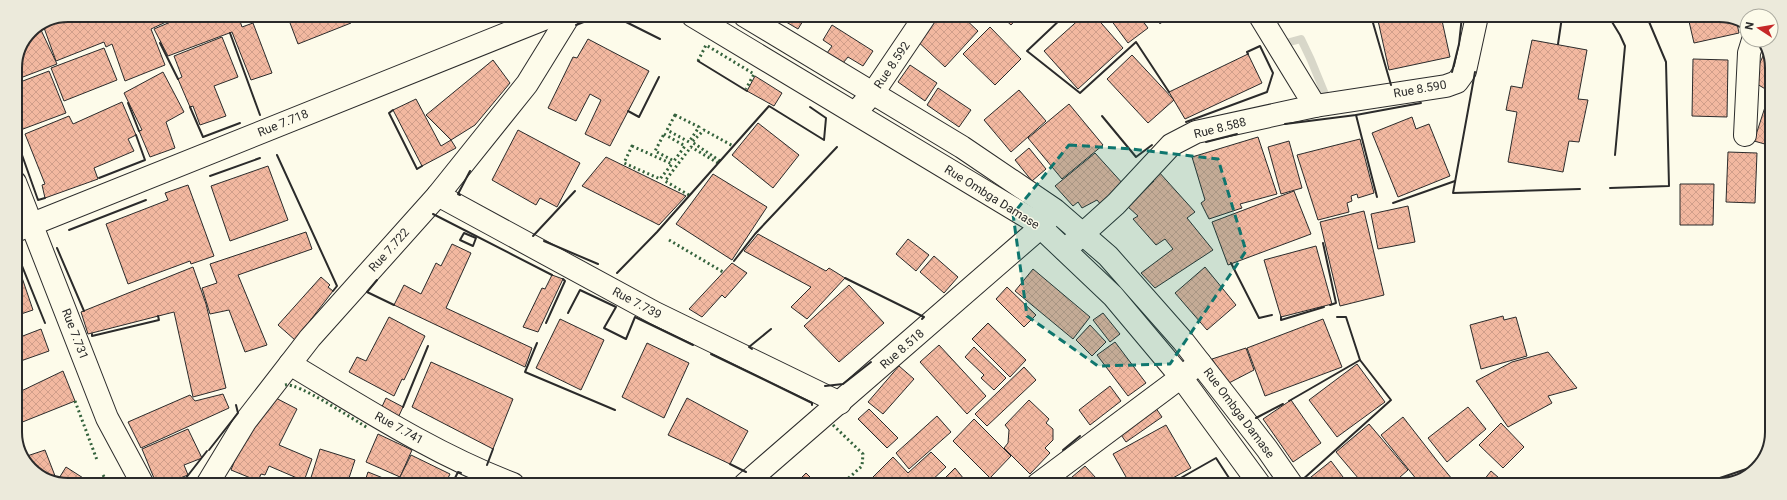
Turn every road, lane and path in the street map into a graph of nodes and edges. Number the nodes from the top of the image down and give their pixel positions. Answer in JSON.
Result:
{"nodes":[{"id":1,"x":536,"y":22,"type":"edge"},
{"id":2,"x":565,"y":22,"type":"edge"},
{"id":3,"x":703,"y":22,"type":"edge"},
{"id":4,"x":755,"y":22,"type":"edge"},
{"id":5,"x":921,"y":22,"type":"edge"},
{"id":6,"x":1264,"y":22,"type":"edge"},
{"id":7,"x":1476,"y":22,"type":"edge"},
{"id":8,"x":1751,"y":48,"type":"edge"},
{"id":9,"x":873,"y":93,"type":"junction"},
{"id":10,"x":1315,"y":106,"type":"junction"},
{"id":11,"x":855,"y":113,"type":"junction"},
{"id":12,"x":1745,"y":135,"type":"dead end"},
{"id":13,"x":438,"y":195,"type":"junction"},
{"id":14,"x":1055,"y":210,"type":"junction"},
{"id":15,"x":1041,"y":227,"type":"junction"},
{"id":16,"x":23,"y":228,"type":"edge"},
{"id":17,"x":1081,"y":233,"type":"junction"},
{"id":18,"x":1065,"y":250,"type":"junction"},
{"id":19,"x":1200,"y":362,"type":"junction"},
{"id":20,"x":290,"y":364,"type":"junction"},
{"id":21,"x":1181,"y":376,"type":"junction"},
{"id":22,"x":840,"y":403,"type":"junction"},
{"id":23,"x":139,"y":478,"type":"edge"},
{"id":24,"x":211,"y":478,"type":"edge"},
{"id":25,"x":497,"y":478,"type":"edge"},
{"id":26,"x":752,"y":478,"type":"edge"},
{"id":27,"x":1046,"y":478,"type":"edge"},
{"id":28,"x":1256,"y":478,"type":"edge"},
{"id":29,"x":1287,"y":478,"type":"edge"}],
"edges":[{"from":1,"to":16,"type":"street","name":"Rue 7.718"},
{"from":2,"to":13,"type":"street","name":"Rue 7.722"},
{"from":3,"to":11,"type":"street","name":"Rue Ombga Damase"},
{"from":4,"to":9,"type":"street","name":"Rue Ombga Damase"},
{"from":5,"to":9,"type":"street","name":"Rue 8.592"},
{"from":6,"to":10,"type":"street"},
{"from":7,"to":10,"type":"street","name":"Rue 8.590"},
{"from":8,"to":12,"type":"street"},
{"from":9,"to":11,"type":"street","name":"Rue 8.592"},
{"from":9,"to":14,"type":"street","name":"Rue Ombga Damase"},
{"from":10,"to":17,"type":"street","name":"Rue 8.588"},
{"from":11,"to":15,"type":"street","name":"Rue Ombga Damase"},
{"from":13,"to":20,"type":"street","name":"Rue 7.722"},
{"from":13,"to":22,"type":"street","name":"Rue 7.739"},
{"from":14,"to":15,"type":"street","name":"Rue 8.518"},
{"from":14,"to":17,"type":"street","name":"Rue Ombga Damase"},
{"from":15,"to":18,"type":"street","name":"Rue Ombga Damase"},
{"from":15,"to":22,"type":"street","name":"Rue 8.518"},
{"from":16,"to":23,"type":"street","name":"Rue 7.731"},
{"from":17,"to":18,"type":"street","name":"Rue 8.588"},
{"from":17,"to":19,"type":"street","name":"Rue Ombga Damase"},
{"from":18,"to":21,"type":"street","name":"Rue Ombga Damase"},
{"from":19,"to":21,"type":"street"},
{"from":19,"to":29,"type":"street","name":"Rue Ombga Damase"},
{"from":20,"to":24,"type":"street","name":"Rue 7.722"},
{"from":20,"to":25,"type":"street","name":"Rue 7.741"},
{"from":21,"to":27,"type":"street"},
{"from":21,"to":28,"type":"street","name":"Rue Ombga Damase"},
{"from":22,"to":26,"type":"street","name":"Rue 8.518"}]}
